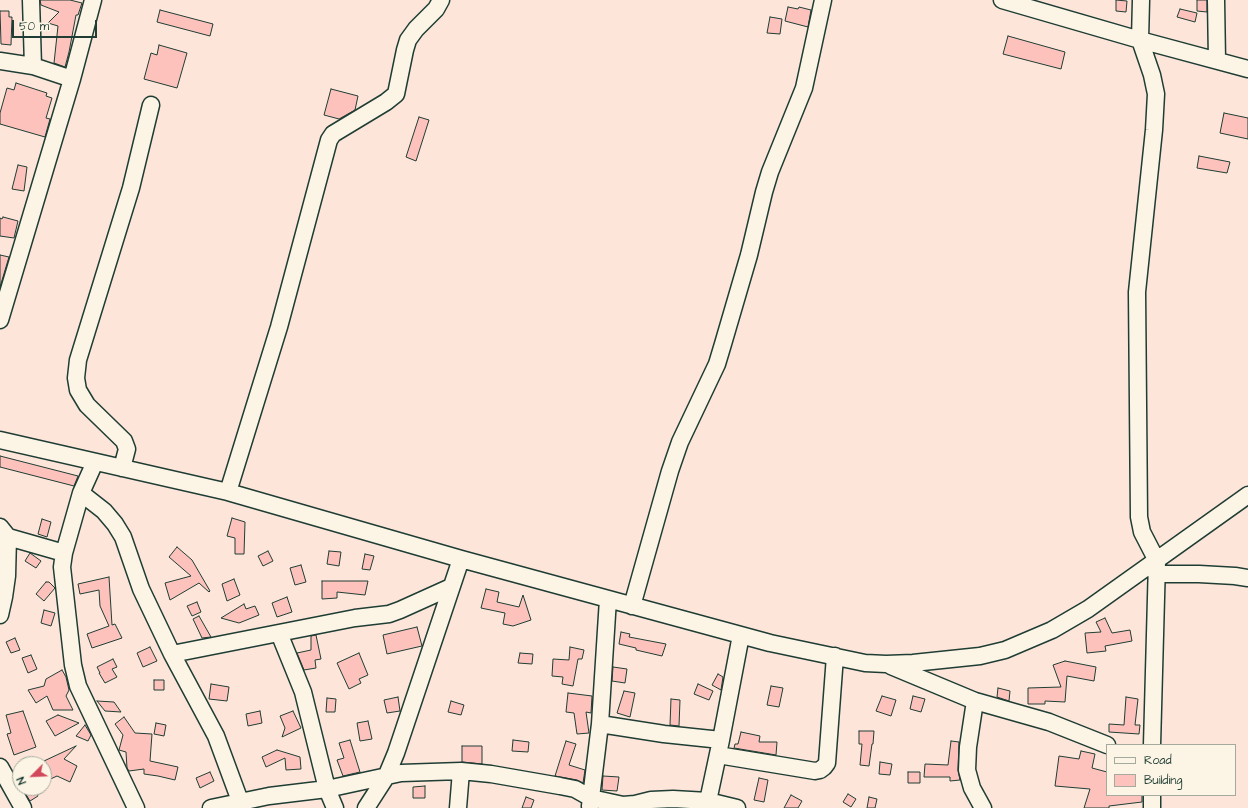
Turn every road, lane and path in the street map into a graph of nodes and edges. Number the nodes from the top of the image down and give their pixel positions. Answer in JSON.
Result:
{"nodes":[{"id":1,"x":31,"y":0,"type":"edge"},
{"id":2,"x":93,"y":0,"type":"edge"},
{"id":3,"x":441,"y":0,"type":"edge"},
{"id":4,"x":823,"y":0,"type":"edge"},
{"id":5,"x":1002,"y":0,"type":"edge"},
{"id":6,"x":1141,"y":0,"type":"edge"},
{"id":7,"x":1216,"y":0,"type":"edge"},
{"id":8,"x":1140,"y":40,"type":"junction"},
{"id":9,"x":1217,"y":60,"type":"junction"},
{"id":10,"x":0,"y":61,"type":"edge"},
{"id":11,"x":33,"y":66,"type":"junction"},
{"id":12,"x":1248,"y":68,"type":"edge"},
{"id":13,"x":72,"y":79,"type":"junction"},
{"id":14,"x":151,"y":106,"type":"dead end"},
{"id":15,"x":0,"y":320,"type":"edge"},
{"id":16,"x":0,"y":440,"type":"edge"},
{"id":17,"x":95,"y":462,"type":"junction"},
{"id":18,"x":122,"y":468,"type":"junction"},
{"id":19,"x":228,"y":492,"type":"junction"},
{"id":20,"x":81,"y":494,"type":"junction"},
{"id":21,"x":1248,"y":495,"type":"edge"},
{"id":22,"x":4,"y":532,"type":"edge"},
{"id":23,"x":64,"y":553,"type":"junction"},
{"id":24,"x":461,"y":559,"type":"junction"},
{"id":25,"x":1156,"y":567,"type":"junction"},
{"id":26,"x":1248,"y":578,"type":"edge"},
{"id":27,"x":451,"y":587,"type":"junction"},
{"id":28,"x":608,"y":599,"type":"junction"},
{"id":29,"x":632,"y":606,"type":"junction"},
{"id":30,"x":0,"y":615,"type":"edge"},
{"id":31,"x":279,"y":633,"type":"junction"},
{"id":32,"x":741,"y":635,"type":"junction"},
{"id":33,"x":172,"y":654,"type":"junction"},
{"id":34,"x":835,"y":656,"type":"junction"},
{"id":35,"x":886,"y":664,"type":"junction"},
{"id":36,"x":975,"y":701,"type":"junction"},
{"id":37,"x":600,"y":724,"type":"junction"},
{"id":38,"x":1152,"y":744,"type":"edge"},
{"id":39,"x":1106,"y":745,"type":"edge"},
{"id":40,"x":720,"y":748,"type":"junction"},
{"id":41,"x":0,"y":767,"type":"edge"},
{"id":42,"x":461,"y":771,"type":"junction"},
{"id":43,"x":386,"y":777,"type":"junction"},
{"id":44,"x":327,"y":789,"type":"junction"},
{"id":45,"x":1152,"y":796,"type":"edge"},
{"id":46,"x":240,"y":801,"type":"junction"},
{"id":47,"x":708,"y":801,"type":"junction"},
{"id":48,"x":590,"y":803,"type":"edge"},
{"id":49,"x":23,"y":808,"type":"edge"},
{"id":50,"x":136,"y":808,"type":"edge"},
{"id":51,"x":211,"y":808,"type":"edge"},
{"id":52,"x":335,"y":808,"type":"edge"},
{"id":53,"x":366,"y":808,"type":"edge"},
{"id":54,"x":458,"y":808,"type":"edge"},
{"id":55,"x":737,"y":808,"type":"edge"},
{"id":56,"x":983,"y":808,"type":"edge"},
{"id":57,"x":1152,"y":808,"type":"edge"}],
"edges":[{"from":1,"to":11,"type":"street"},
{"from":2,"to":13,"type":"street"},
{"from":3,"to":19,"type":"street"},
{"from":4,"to":29,"type":"street"},
{"from":5,"to":8,"type":"street"},
{"from":6,"to":8,"type":"street"},
{"from":7,"to":9,"type":"street"},
{"from":8,"to":9,"type":"street"},
{"from":8,"to":25,"type":"street"},
{"from":9,"to":12,"type":"street"},
{"from":10,"to":11,"type":"street"},
{"from":11,"to":13,"type":"street"},
{"from":13,"to":15,"type":"street"},
{"from":14,"to":18,"type":"street"},
{"from":16,"to":17,"type":"street"},
{"from":17,"to":18,"type":"street"},
{"from":17,"to":20,"type":"street"},
{"from":18,"to":19,"type":"street"},
{"from":19,"to":24,"type":"street"},
{"from":20,"to":23,"type":"street"},
{"from":20,"to":33,"type":"street"},
{"from":21,"to":25,"type":"street"},
{"from":22,"to":23,"type":"street"},
{"from":22,"to":30,"type":"street"},
{"from":23,"to":50,"type":"street"},
{"from":24,"to":27,"type":"street"},
{"from":24,"to":28,"type":"street"},
{"from":25,"to":26,"type":"street"},
{"from":25,"to":35,"type":"street"},
{"from":25,"to":38,"type":"street"},
{"from":27,"to":31,"type":"street"},
{"from":27,"to":43,"type":"street"},
{"from":28,"to":29,"type":"street"},
{"from":28,"to":37,"type":"street"},
{"from":29,"to":32,"type":"street"},
{"from":31,"to":33,"type":"street"},
{"from":31,"to":44,"type":"street"},
{"from":32,"to":34,"type":"street"},
{"from":32,"to":40,"type":"street"},
{"from":33,"to":46,"type":"street"},
{"from":34,"to":35,"type":"street"},
{"from":34,"to":40,"type":"street"},
{"from":35,"to":36,"type":"street"},
{"from":36,"to":39,"type":"street"},
{"from":36,"to":56,"type":"street"},
{"from":37,"to":40,"type":"street"},
{"from":37,"to":48,"type":"street"},
{"from":40,"to":47,"type":"street"},
{"from":41,"to":49,"type":"street"},
{"from":42,"to":43,"type":"street"},
{"from":42,"to":48,"type":"street"},
{"from":42,"to":54,"type":"street"},
{"from":43,"to":44,"type":"street"},
{"from":43,"to":53,"type":"street"},
{"from":44,"to":46,"type":"street"},
{"from":44,"to":52,"type":"street"},
{"from":45,"to":57,"type":"street"},
{"from":46,"to":51,"type":"street"},
{"from":47,"to":48,"type":"street"},
{"from":47,"to":55,"type":"street"}]}
